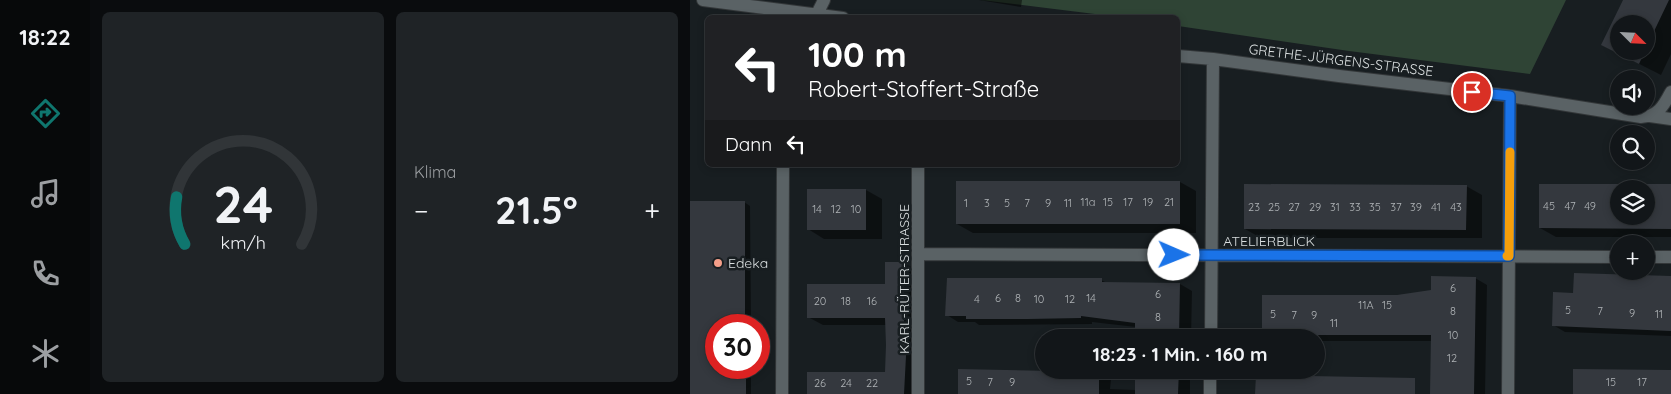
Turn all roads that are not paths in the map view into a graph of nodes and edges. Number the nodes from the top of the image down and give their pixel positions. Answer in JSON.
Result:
{"nodes":[{"id":1,"x":703,"y":0,"type":"edge"},
{"id":2,"x":824,"y":0,"type":"edge"},
{"id":3,"x":783,"y":14,"type":"edge"},
{"id":4,"x":817,"y":14,"type":"junction"},
{"id":5,"x":824,"y":15,"type":"edge"},
{"id":6,"x":1180,"y":56,"type":"edge"},
{"id":7,"x":1213,"y":59,"type":"junction"},
{"id":8,"x":1671,"y":92,"type":"edge"},
{"id":9,"x":1510,"y":96,"type":"junction"},
{"id":10,"x":1650,"y":116,"type":"junction"},
{"id":11,"x":1671,"y":119,"type":"edge"},
{"id":12,"x":783,"y":167,"type":"edge"},
{"id":13,"x":918,"y":167,"type":"edge"},
{"id":14,"x":919,"y":254,"type":"junction"},
{"id":15,"x":1212,"y":256,"type":"junction"},
{"id":16,"x":1509,"y":256,"type":"junction"},
{"id":17,"x":1610,"y":257,"type":"edge"},
{"id":18,"x":1655,"y":257,"type":"edge"},
{"id":19,"x":1671,"y":257,"type":"edge"},
{"id":20,"x":1211,"y":329,"type":"edge"},
{"id":21,"x":1210,"y":379,"type":"edge"},
{"id":22,"x":782,"y":394,"type":"edge"},
{"id":23,"x":918,"y":394,"type":"edge"},
{"id":24,"x":1210,"y":394,"type":"edge"},
{"id":25,"x":1508,"y":394,"type":"edge"}],
"edges":[{"from":1,"to":3,"type":"street"},
{"from":2,"to":4,"type":"street"},
{"from":3,"to":4,"type":"street"},
{"from":4,"to":5,"type":"street"},
{"from":6,"to":7,"type":"street","name":"GRETHE-JÜRGENS-STRASSE"},
{"from":7,"to":9,"type":"street","name":"GRETHE-JÜRGENS-STRASSE"},
{"from":7,"to":15,"type":"street"},
{"from":8,"to":10,"type":"street"},
{"from":9,"to":10,"type":"street","name":"GRETHE-JÜRGENS-STRASSE"},
{"from":9,"to":16,"type":"street"},
{"from":10,"to":11,"type":"street","name":"GRETHE-JÜRGENS-STRASSE"},
{"from":12,"to":22,"type":"street"},
{"from":13,"to":14,"type":"street","name":"KARL-RÜTER-STRASSE"},
{"from":14,"to":15,"type":"street","name":"ATELIERBLICK"},
{"from":14,"to":23,"type":"street","name":"KARL-RÜTER-STRASSE"},
{"from":15,"to":16,"type":"street","name":"ATELIERBLICK"},
{"from":15,"to":20,"type":"street"},
{"from":16,"to":17,"type":"street","name":"ATELIERBLICK"},
{"from":16,"to":25,"type":"street"},
{"from":18,"to":19,"type":"street"},
{"from":21,"to":24,"type":"street"}]}
